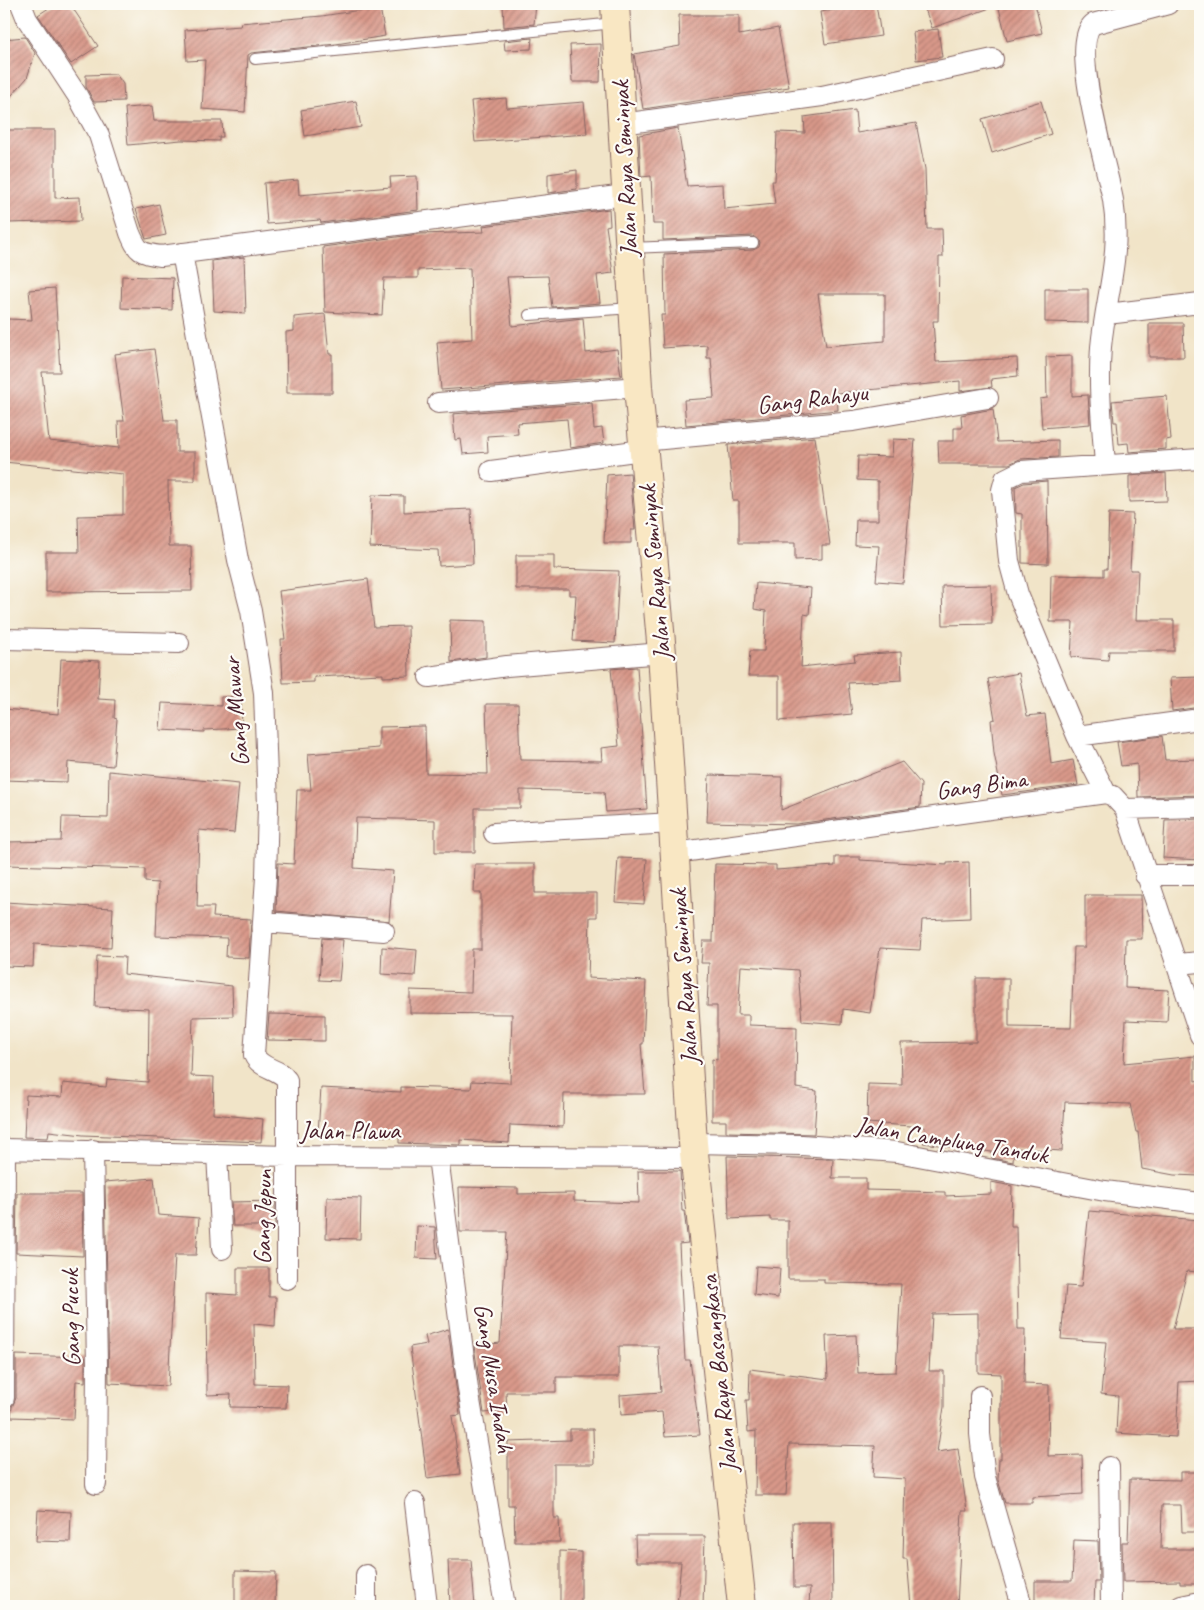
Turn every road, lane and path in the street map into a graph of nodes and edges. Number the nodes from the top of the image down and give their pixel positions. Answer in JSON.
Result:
{"nodes":[{"id":1,"x":21,"y":4,"type":"edge"},
{"id":2,"x":1168,"y":4,"type":"edge"},
{"id":3,"x":616,"y":13,"type":"edge"},
{"id":4,"x":255,"y":59,"type":"dead end"},
{"id":5,"x":993,"y":59,"type":"dead end"},
{"id":6,"x":622,"y":124,"type":"junction"},
{"id":7,"x":625,"y":195,"type":"junction"},
{"id":8,"x":753,"y":243,"type":"dead end"},
{"id":9,"x":629,"y":248,"type":"junction"},
{"id":10,"x":182,"y":253,"type":"junction"},
{"id":11,"x":1200,"y":303,"type":"edge"},
{"id":12,"x":633,"y":308,"type":"junction"},
{"id":13,"x":1107,"y":314,"type":"junction"},
{"id":14,"x":529,"y":315,"type":"dead end"},
{"id":15,"x":638,"y":387,"type":"junction"},
{"id":16,"x":988,"y":398,"type":"dead end"},
{"id":17,"x":438,"y":403,"type":"dead end"},
{"id":18,"x":642,"y":446,"type":"junction"},
{"id":19,"x":1200,"y":459,"type":"edge"},
{"id":20,"x":1105,"y":464,"type":"junction"},
{"id":21,"x":491,"y":472,"type":"dead end"},
{"id":22,"x":4,"y":638,"type":"edge"},
{"id":23,"x":179,"y":644,"type":"dead end"},
{"id":24,"x":662,"y":653,"type":"junction"},
{"id":25,"x":429,"y":677,"type":"dead end"},
{"id":26,"x":1200,"y":719,"type":"edge"},
{"id":27,"x":1077,"y":736,"type":"junction"},
{"id":28,"x":1106,"y":793,"type":"junction"},
{"id":29,"x":1200,"y":807,"type":"edge"},
{"id":30,"x":1125,"y":809,"type":"junction"},
{"id":31,"x":673,"y":823,"type":"junction"},
{"id":32,"x":494,"y":834,"type":"dead end"},
{"id":33,"x":675,"y":853,"type":"junction"},
{"id":34,"x":1145,"y":875,"type":"junction"},
{"id":35,"x":1200,"y":875,"type":"edge"},
{"id":36,"x":263,"y":922,"type":"junction"},
{"id":37,"x":384,"y":931,"type":"dead end"},
{"id":38,"x":1200,"y":962,"type":"edge"},
{"id":39,"x":1178,"y":964,"type":"junction"},
{"id":40,"x":1200,"y":1035,"type":"edge"},
{"id":41,"x":4,"y":1149,"type":"edge"},
{"id":42,"x":93,"y":1150,"type":"junction"},
{"id":43,"x":694,"y":1150,"type":"junction"},
{"id":44,"x":217,"y":1154,"type":"junction"},
{"id":45,"x":289,"y":1156,"type":"junction"},
{"id":46,"x":438,"y":1157,"type":"junction"},
{"id":47,"x":1200,"y":1203,"type":"edge"},
{"id":48,"x":222,"y":1249,"type":"dead end"},
{"id":49,"x":287,"y":1279,"type":"dead end"},
{"id":50,"x":980,"y":1396,"type":"dead end"},
{"id":51,"x":4,"y":1398,"type":"edge"},
{"id":52,"x":1109,"y":1466,"type":"dead end"},
{"id":53,"x":96,"y":1484,"type":"dead end"},
{"id":54,"x":415,"y":1503,"type":"dead end"},
{"id":55,"x":366,"y":1575,"type":"dead end"},
{"id":56,"x":1200,"y":1602,"type":"edge"},
{"id":57,"x":366,"y":1606,"type":"edge"},
{"id":58,"x":427,"y":1606,"type":"edge"},
{"id":59,"x":505,"y":1606,"type":"edge"},
{"id":60,"x":742,"y":1606,"type":"edge"},
{"id":61,"x":1022,"y":1606,"type":"edge"},
{"id":62,"x":1111,"y":1606,"type":"edge"},
{"id":63,"x":1181,"y":1606,"type":"edge"}],
"edges":[{"from":1,"to":10,"type":"street"},
{"from":2,"to":13,"type":"street"},
{"from":3,"to":4,"type":"lane"},
{"from":3,"to":6,"type":"main road","name":"Jalan Raya Seminyak"},
{"from":5,"to":6,"type":"street"},
{"from":6,"to":7,"type":"main road","name":"Jalan Raya Seminyak"},
{"from":7,"to":9,"type":"main road","name":"Jalan Raya Seminyak"},
{"from":7,"to":10,"type":"street"},
{"from":8,"to":9,"type":"lane"},
{"from":9,"to":12,"type":"main road","name":"Jalan Raya Seminyak"},
{"from":10,"to":36,"type":"street","name":"Gang Mawar"},
{"from":11,"to":13,"type":"street"},
{"from":12,"to":14,"type":"lane"},
{"from":12,"to":15,"type":"main road","name":"Jalan Raya Seminyak"},
{"from":13,"to":20,"type":"street"},
{"from":15,"to":17,"type":"street"},
{"from":15,"to":18,"type":"main road","name":"Jalan Raya Seminyak"},
{"from":16,"to":18,"type":"street","name":"Gang Rahayu"},
{"from":18,"to":21,"type":"street","name":"Gang Rahayu"},
{"from":18,"to":24,"type":"main road","name":"Jalan Raya Seminyak"},
{"from":19,"to":20,"type":"street"},
{"from":20,"to":27,"type":"street"},
{"from":22,"to":23,"type":"street"},
{"from":24,"to":25,"type":"street"},
{"from":24,"to":31,"type":"main road","name":"Jalan Raya Seminyak"},
{"from":26,"to":27,"type":"street"},
{"from":27,"to":28,"type":"street"},
{"from":28,"to":30,"type":"street"},
{"from":28,"to":33,"type":"street","name":"Gang Bima"},
{"from":29,"to":30,"type":"street"},
{"from":30,"to":34,"type":"street"},
{"from":31,"to":32,"type":"street"},
{"from":31,"to":33,"type":"main road","name":"Jalan Raya Seminyak"},
{"from":33,"to":43,"type":"main road","name":"Jalan Raya Seminyak"},
{"from":34,"to":35,"type":"street"},
{"from":34,"to":39,"type":"street"},
{"from":36,"to":37,"type":"street"},
{"from":36,"to":45,"type":"street","name":"Gang Mawar"},
{"from":38,"to":39,"type":"street"},
{"from":39,"to":40,"type":"street"},
{"from":41,"to":42,"type":"street","name":"Jalan Plawa"},
{"from":41,"to":51,"type":"street"},
{"from":42,"to":44,"type":"street","name":"Jalan Plawa"},
{"from":42,"to":53,"type":"street","name":"Gang Pucuk"},
{"from":43,"to":46,"type":"street","name":"Jalan Plawa"},
{"from":43,"to":47,"type":"street","name":"Jalan Camplung Tanduk"},
{"from":43,"to":60,"type":"main road","name":"Jalan Raya Basangkasa"},
{"from":44,"to":45,"type":"street","name":"Jalan Plawa"},
{"from":44,"to":48,"type":"street"},
{"from":45,"to":46,"type":"street","name":"Jalan Plawa"},
{"from":45,"to":49,"type":"street","name":"Gang Jepun"},
{"from":46,"to":59,"type":"street","name":"Gang Nusa Indah"},
{"from":50,"to":61,"type":"street"},
{"from":52,"to":62,"type":"street"},
{"from":54,"to":58,"type":"street"},
{"from":55,"to":57,"type":"street"},
{"from":56,"to":63,"type":"street"}]}
